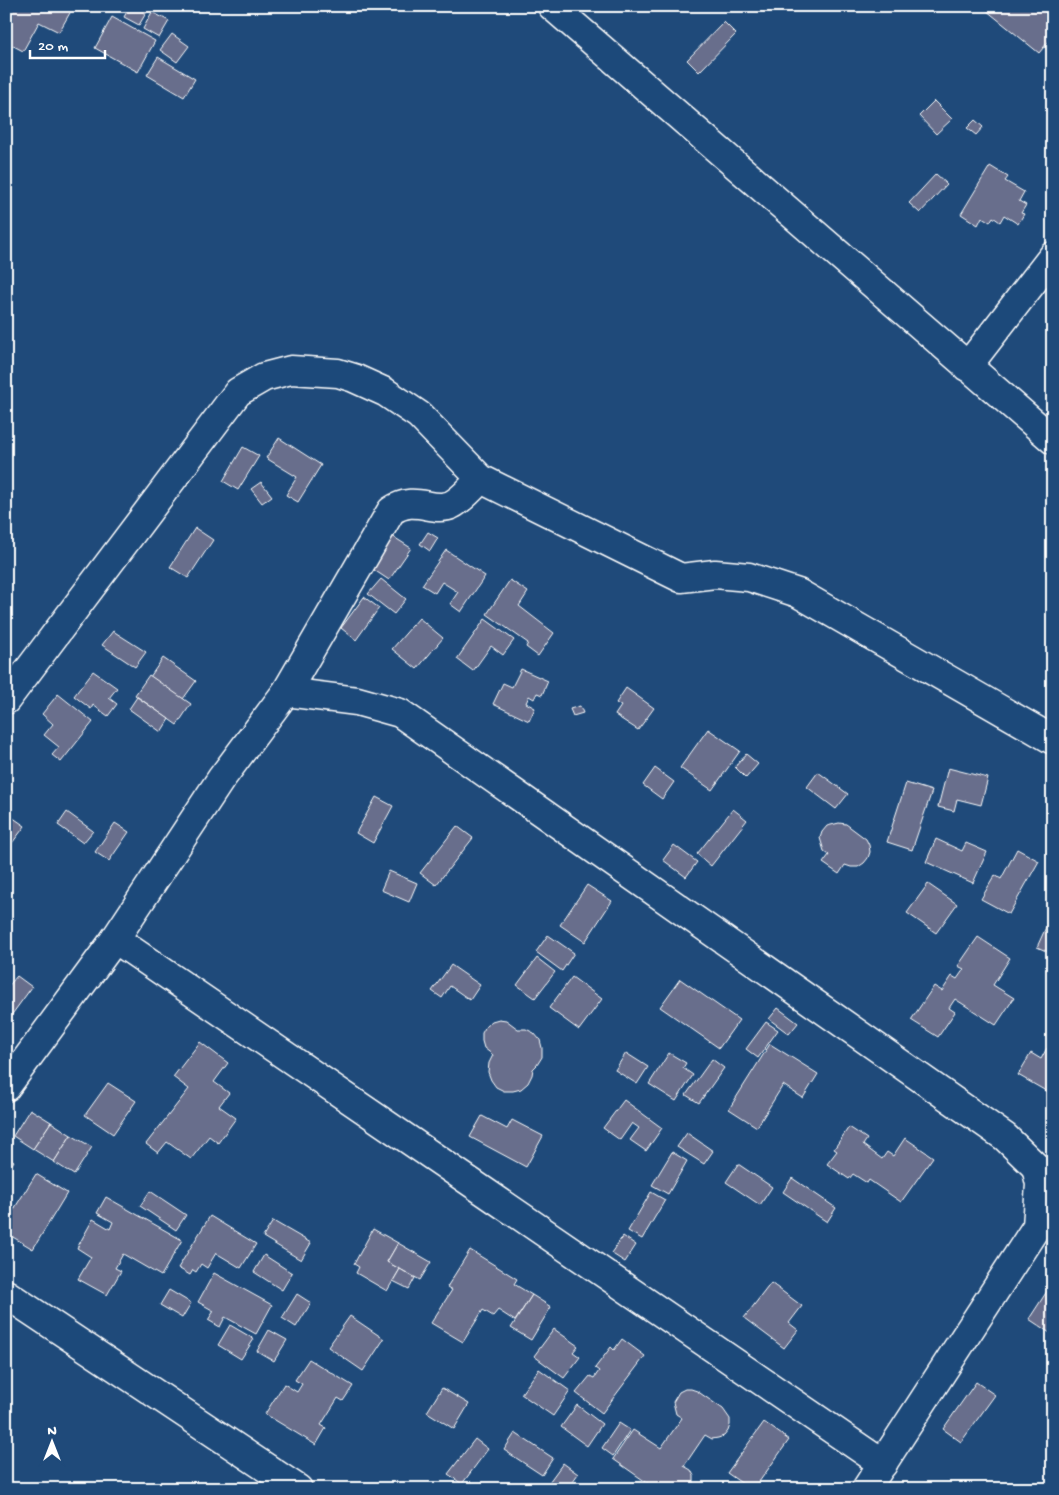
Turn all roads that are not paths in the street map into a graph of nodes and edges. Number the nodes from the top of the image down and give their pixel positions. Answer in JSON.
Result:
{"nodes":[{"id":1,"x":552,"y":6,"type":"edge"},
{"id":2,"x":1053,"y":256,"type":"edge"},
{"id":3,"x":967,"y":367,"type":"junction"},
{"id":4,"x":1053,"y":440,"type":"edge"},
{"id":5,"x":481,"y":479,"type":"junction"},
{"id":6,"x":286,"y":692,"type":"junction"},
{"id":7,"x":6,"y":700,"type":"edge"},
{"id":8,"x":1053,"y":740,"type":"edge"},
{"id":9,"x":115,"y":939,"type":"junction"},
{"id":10,"x":6,"y":1087,"type":"edge"},
{"id":11,"x":6,"y":1294,"type":"edge"},
{"id":12,"x":883,"y":1464,"type":"junction"},
{"id":13,"x":298,"y":1489,"type":"edge"},
{"id":14,"x":866,"y":1489,"type":"edge"}],
"edges":[{"from":1,"to":3,"type":"street"},
{"from":2,"to":3,"type":"street"},
{"from":3,"to":4,"type":"street"},
{"from":5,"to":6,"type":"street"},
{"from":5,"to":7,"type":"street"},
{"from":5,"to":8,"type":"street"},
{"from":6,"to":9,"type":"street"},
{"from":6,"to":12,"type":"street"},
{"from":9,"to":10,"type":"street"},
{"from":9,"to":12,"type":"street"},
{"from":11,"to":13,"type":"street"},
{"from":12,"to":14,"type":"street"}]}
